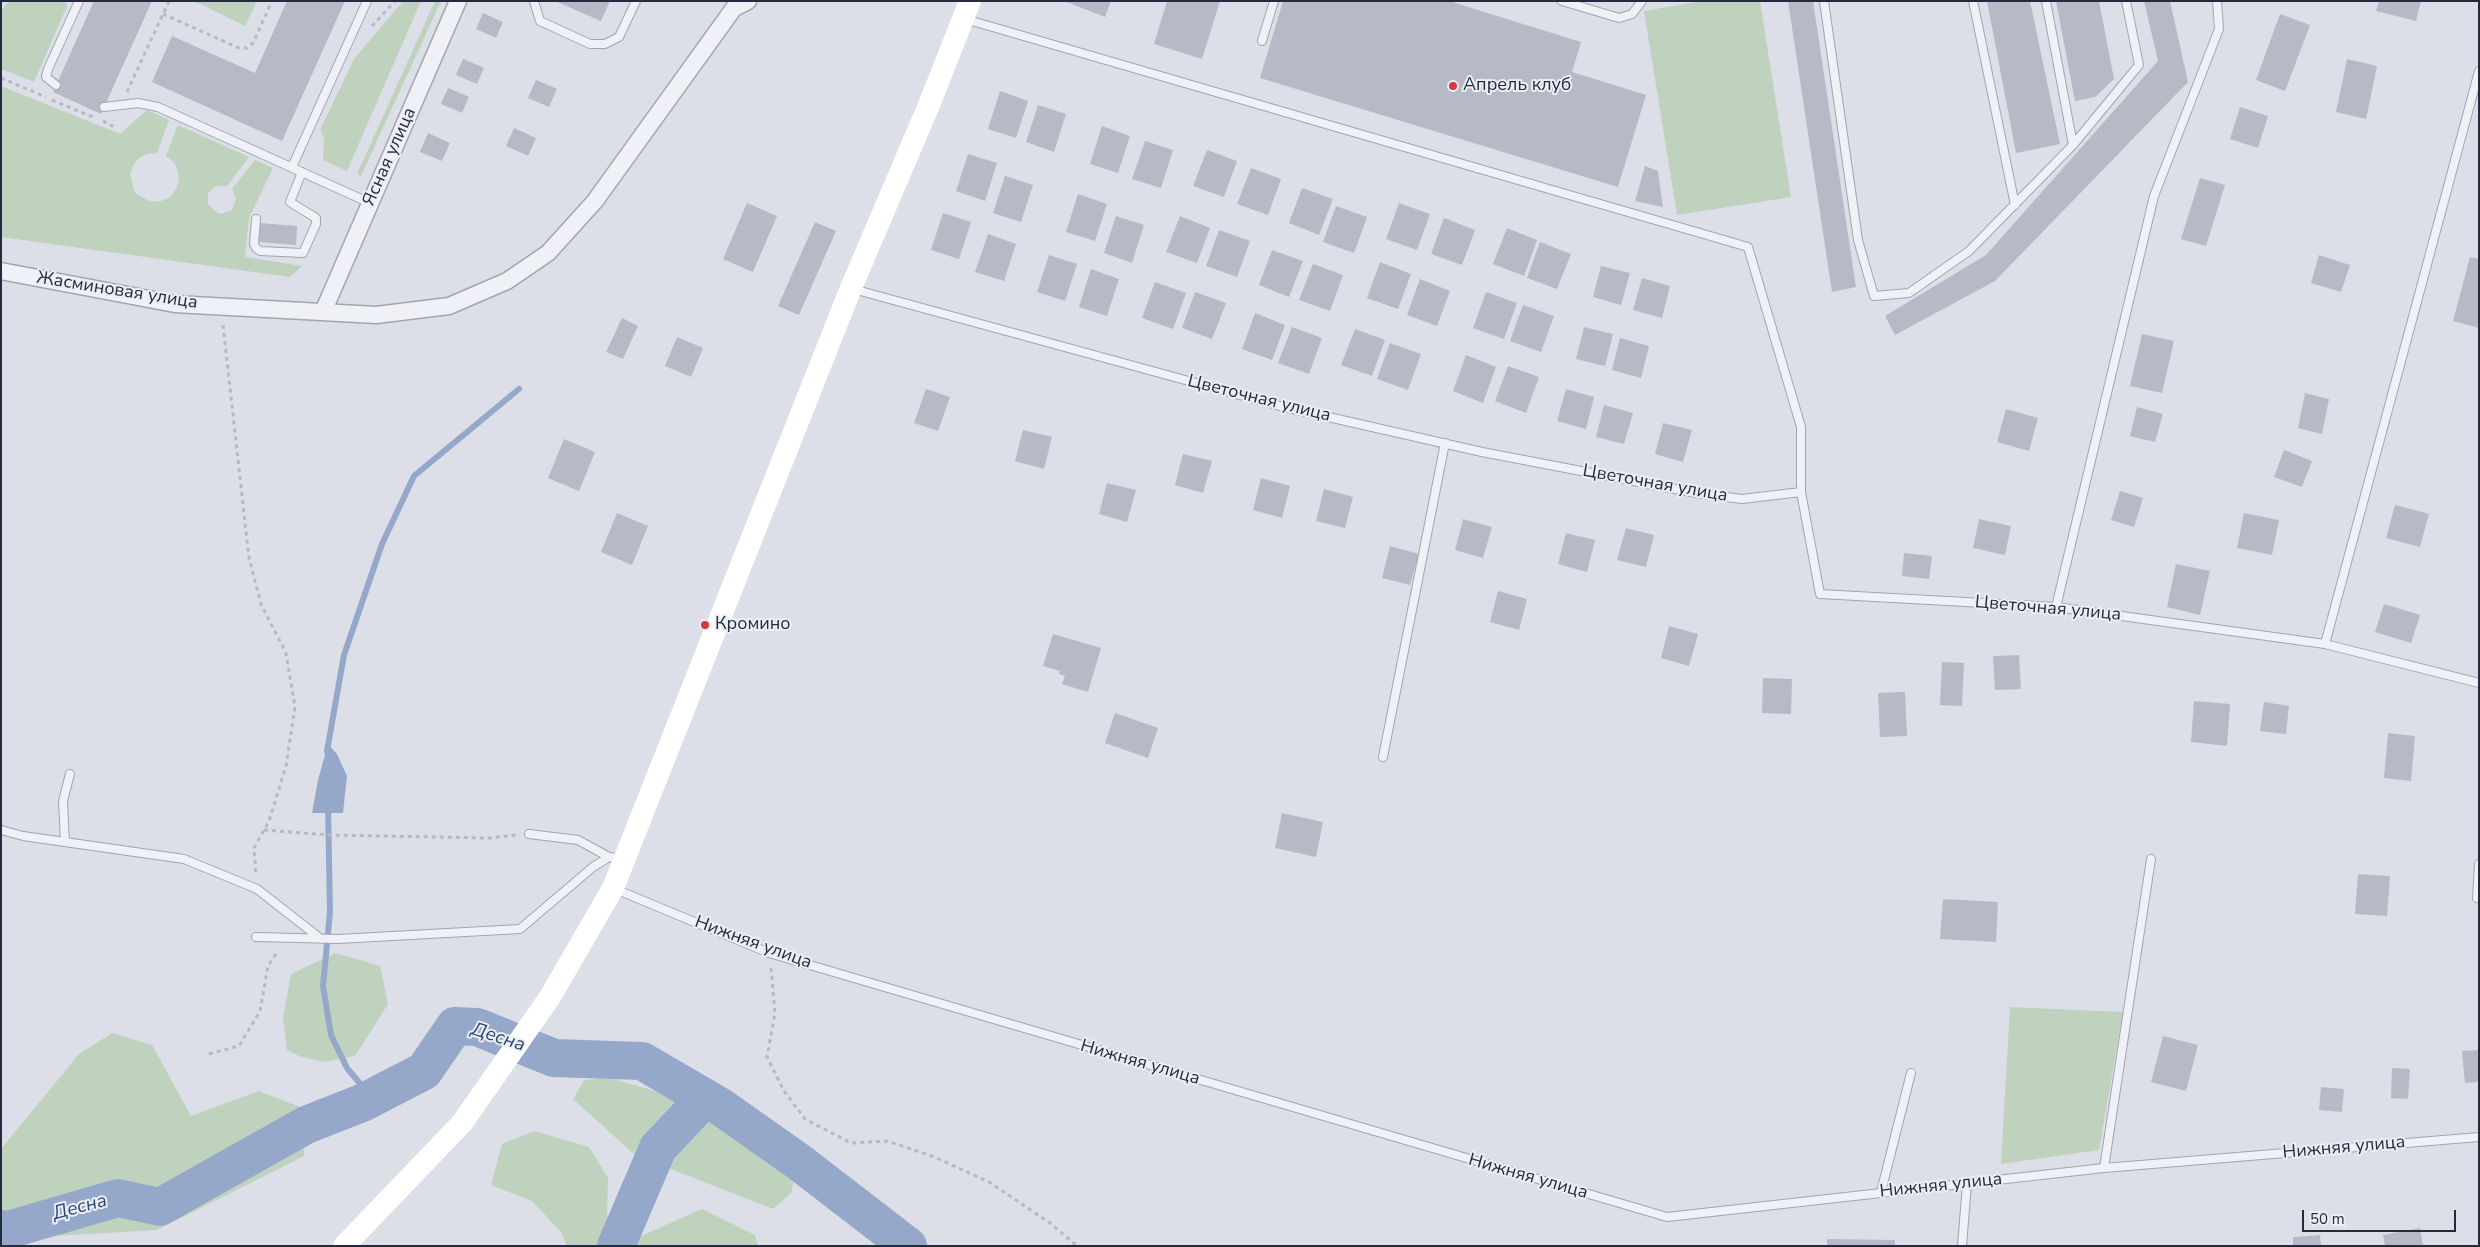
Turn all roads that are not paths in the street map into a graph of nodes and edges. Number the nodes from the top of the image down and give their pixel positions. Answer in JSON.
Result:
{"nodes":[{"id":1,"x":78,"y":1,"type":"edge"},
{"id":2,"x":367,"y":1,"type":"edge"},
{"id":3,"x":458,"y":1,"type":"edge"},
{"id":4,"x":534,"y":1,"type":"edge"},
{"id":5,"x":636,"y":1,"type":"edge"},
{"id":6,"x":748,"y":1,"type":"edge"},
{"id":7,"x":1274,"y":1,"type":"edge"},
{"id":8,"x":1562,"y":1,"type":"edge"},
{"id":9,"x":1642,"y":1,"type":"edge"},
{"id":10,"x":1824,"y":1,"type":"edge"},
{"id":11,"x":1973,"y":1,"type":"edge"},
{"id":12,"x":2046,"y":1,"type":"edge"},
{"id":13,"x":2126,"y":1,"type":"edge"},
{"id":14,"x":2217,"y":1,"type":"edge"},
{"id":15,"x":966,"y":10,"type":"edge"},
{"id":16,"x":1262,"y":41,"type":"dead end"},
{"id":17,"x":2479,"y":71,"type":"edge"},
{"id":18,"x":56,"y":85,"type":"dead end"},
{"id":19,"x":104,"y":107,"type":"dead end"},
{"id":20,"x":2073,"y":145,"type":"junction"},
{"id":21,"x":292,"y":167,"type":"junction"},
{"id":22,"x":302,"y":172,"type":"junction"},
{"id":23,"x":370,"y":204,"type":"junction"},
{"id":24,"x":2015,"y":205,"type":"junction"},
{"id":25,"x":256,"y":219,"type":"dead end"},
{"id":26,"x":1,"y":271,"type":"edge"},
{"id":27,"x":851,"y":288,"type":"junction"},
{"id":28,"x":323,"y":312,"type":"junction"},
{"id":29,"x":1445,"y":443,"type":"junction"},
{"id":30,"x":1801,"y":492,"type":"junction"},
{"id":31,"x":2056,"y":607,"type":"junction"},
{"id":32,"x":2325,"y":644,"type":"junction"},
{"id":33,"x":2479,"y":683,"type":"edge"},
{"id":34,"x":1383,"y":758,"type":"dead end"},
{"id":35,"x":70,"y":774,"type":"dead end"},
{"id":36,"x":1,"y":830,"type":"edge"},
{"id":37,"x":529,"y":834,"type":"road end"},
{"id":38,"x":65,"y":842,"type":"junction"},
{"id":39,"x":617,"y":858,"type":"junction"},
{"id":40,"x":2151,"y":859,"type":"dead end"},
{"id":41,"x":2479,"y":864,"type":"edge"},
{"id":42,"x":613,"y":888,"type":"junction"},
{"id":43,"x":2477,"y":898,"type":"dead end"},
{"id":44,"x":256,"y":937,"type":"dead end"},
{"id":45,"x":321,"y":939,"type":"junction"},
{"id":46,"x":1911,"y":1073,"type":"dead end"},
{"id":47,"x":2479,"y":1137,"type":"edge"},
{"id":48,"x":2104,"y":1168,"type":"junction"},
{"id":49,"x":1967,"y":1184,"type":"junction"},
{"id":50,"x":1881,"y":1192,"type":"junction"},
{"id":51,"x":344,"y":1246,"type":"edge"},
{"id":52,"x":1962,"y":1246,"type":"edge"}],
"edges":[{"from":1,"to":18,"type":"lane"},
{"from":2,"to":21,"type":"lane"},
{"from":3,"to":23,"type":"street","name":"Ясная улица"},
{"from":4,"to":5,"type":"lane"},
{"from":6,"to":28,"type":"street","name":"Жасминовая улица"},
{"from":7,"to":16,"type":"lane"},
{"from":8,"to":9,"type":"lane"},
{"from":10,"to":24,"type":"lane"},
{"from":11,"to":24,"type":"lane"},
{"from":12,"to":20,"type":"lane"},
{"from":13,"to":20,"type":"lane"},
{"from":14,"to":31,"type":"lane"},
{"from":15,"to":27,"type":"street"},
{"from":15,"to":30,"type":"lane"},
{"from":17,"to":32,"type":"lane"},
{"from":19,"to":21,"type":"lane"},
{"from":20,"to":24,"type":"lane"},
{"from":21,"to":22,"type":"lane"},
{"from":22,"to":23,"type":"lane"},
{"from":22,"to":25,"type":"lane"},
{"from":23,"to":28,"type":"street","name":"Ясная улица"},
{"from":26,"to":28,"type":"street","name":"Жасминовая улица"},
{"from":27,"to":29,"type":"lane","name":"Цветочная улица"},
{"from":27,"to":39,"type":"street"},
{"from":29,"to":30,"type":"lane","name":"Цветочная улица"},
{"from":29,"to":34,"type":"lane"},
{"from":30,"to":31,"type":"lane","name":"Цветочная улица"},
{"from":31,"to":32,"type":"lane","name":"Цветочная улица"},
{"from":32,"to":33,"type":"lane","name":"Цветочная улица"},
{"from":35,"to":38,"type":"lane"},
{"from":36,"to":38,"type":"lane"},
{"from":37,"to":39,"type":"lane"},
{"from":38,"to":45,"type":"lane"},
{"from":39,"to":42,"type":"street"},
{"from":39,"to":45,"type":"lane"},
{"from":40,"to":48,"type":"lane"},
{"from":41,"to":43,"type":"lane"},
{"from":42,"to":50,"type":"lane","name":"Нижняя улица"},
{"from":42,"to":51,"type":"street"},
{"from":44,"to":45,"type":"lane"},
{"from":46,"to":50,"type":"lane"},
{"from":47,"to":48,"type":"lane","name":"Нижняя улица"},
{"from":48,"to":49,"type":"lane","name":"Нижняя улица"},
{"from":49,"to":50,"type":"lane","name":"Нижняя улица"},
{"from":49,"to":52,"type":"lane"}]}
